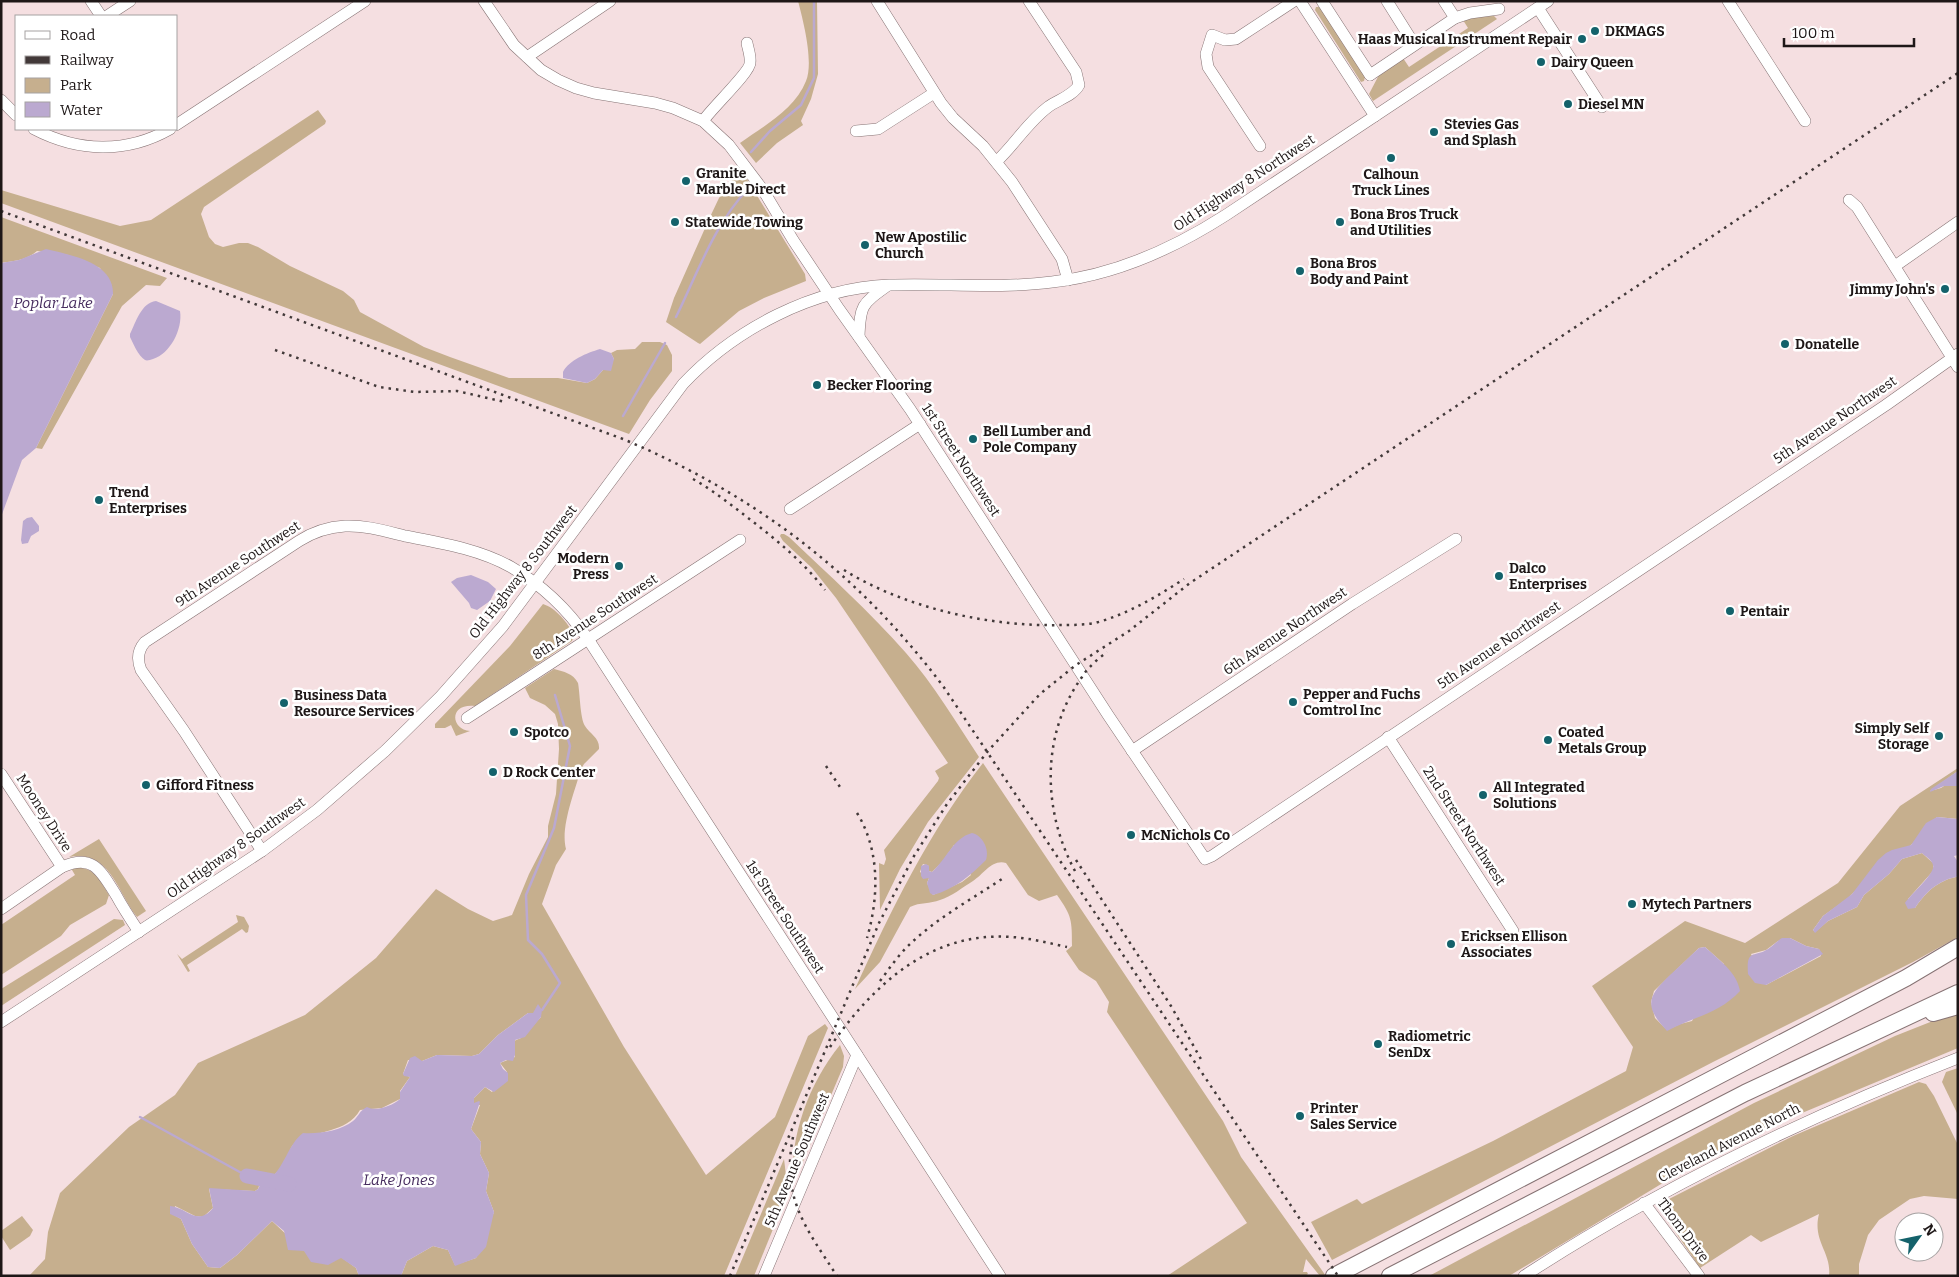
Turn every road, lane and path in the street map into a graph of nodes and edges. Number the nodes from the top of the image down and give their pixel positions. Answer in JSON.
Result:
{"nodes":[{"id":1,"x":91,"y":1,"type":"edge"},
{"id":2,"x":130,"y":1,"type":"edge"},
{"id":3,"x":365,"y":1,"type":"edge"},
{"id":4,"x":484,"y":1,"type":"edge"},
{"id":5,"x":610,"y":1,"type":"edge"},
{"id":6,"x":877,"y":1,"type":"edge"},
{"id":7,"x":1029,"y":1,"type":"edge"},
{"id":8,"x":1294,"y":1,"type":"edge"},
{"id":9,"x":1318,"y":1,"type":"edge"},
{"id":10,"x":1322,"y":1,"type":"edge"},
{"id":11,"x":1387,"y":1,"type":"edge"},
{"id":12,"x":1444,"y":1,"type":"edge"},
{"id":13,"x":1548,"y":1,"type":"edge"},
{"id":14,"x":1728,"y":1,"type":"edge"},
{"id":15,"x":1303,"y":5,"type":"edge"},
{"id":16,"x":1497,"y":5,"type":"edge"},
{"id":17,"x":1538,"y":8,"type":"junction"},
{"id":18,"x":99,"y":15,"type":"edge"},
{"id":19,"x":109,"y":15,"type":"edge"},
{"id":20,"x":1455,"y":18,"type":"junction"},
{"id":21,"x":1510,"y":26,"type":"junction"},
{"id":22,"x":746,"y":43,"type":"dead end"},
{"id":23,"x":1414,"y":44,"type":"junction"},
{"id":24,"x":526,"y":57,"type":"junction"},
{"id":25,"x":1370,"y":75,"type":"junction"},
{"id":26,"x":934,"y":93,"type":"junction"},
{"id":27,"x":1360,"y":94,"type":"junction"},
{"id":28,"x":1,"y":100,"type":"edge"},
{"id":29,"x":1602,"y":107,"type":"dead end"},
{"id":30,"x":15,"y":114,"type":"edge"},
{"id":31,"x":1375,"y":116,"type":"junction"},
{"id":32,"x":702,"y":121,"type":"junction"},
{"id":33,"x":1805,"y":121,"type":"dead end"},
{"id":34,"x":178,"y":124,"type":"edge"},
{"id":35,"x":36,"y":130,"type":"edge"},
{"id":36,"x":168,"y":130,"type":"edge"},
{"id":37,"x":856,"y":131,"type":"dead end"},
{"id":38,"x":1260,"y":146,"type":"dead end"},
{"id":39,"x":996,"y":161,"type":"junction"},
{"id":40,"x":1849,"y":200,"type":"dead end"},
{"id":41,"x":1958,"y":222,"type":"edge"},
{"id":42,"x":1895,"y":266,"type":"junction"},
{"id":43,"x":1068,"y":280,"type":"junction"},
{"id":44,"x":888,"y":285,"type":"junction"},
{"id":45,"x":829,"y":294,"type":"junction"},
{"id":46,"x":859,"y":337,"type":"junction"},
{"id":47,"x":1956,"y":360,"type":"edge"},
{"id":48,"x":920,"y":424,"type":"junction"},
{"id":49,"x":790,"y":509,"type":"dead end"},
{"id":50,"x":1456,"y":538,"type":"dead end"},
{"id":51,"x":740,"y":540,"type":"dead end"},
{"id":52,"x":535,"y":584,"type":"junction"},
{"id":53,"x":588,"y":639,"type":"junction"},
{"id":54,"x":467,"y":718,"type":"dead end"},
{"id":55,"x":1388,"y":737,"type":"junction"},
{"id":56,"x":1132,"y":751,"type":"junction"},
{"id":57,"x":1,"y":774,"type":"edge"},
{"id":58,"x":262,"y":851,"type":"junction"},
{"id":59,"x":1205,"y":859,"type":"joint"},
{"id":60,"x":62,"y":867,"type":"junction"},
{"id":61,"x":1,"y":909,"type":"edge"},
{"id":62,"x":1514,"y":931,"type":"dead end"},
{"id":63,"x":139,"y":932,"type":"junction"},
{"id":64,"x":1958,"y":947,"type":"edge"},
{"id":65,"x":1958,"y":954,"type":"edge"},
{"id":66,"x":1906,"y":978,"type":"junction"},
{"id":67,"x":1958,"y":993,"type":"edge"},
{"id":68,"x":1958,"y":1006,"type":"edge"},
{"id":69,"x":1,"y":1022,"type":"edge"},
{"id":70,"x":1887,"y":1026,"type":"junction"},
{"id":71,"x":857,"y":1055,"type":"junction"},
{"id":72,"x":1958,"y":1058,"type":"edge"},
{"id":73,"x":1644,"y":1203,"type":"junction"},
{"id":74,"x":764,"y":1276,"type":"edge"},
{"id":75,"x":1000,"y":1276,"type":"edge"},
{"id":76,"x":1334,"y":1276,"type":"edge"},
{"id":77,"x":1390,"y":1276,"type":"edge"},
{"id":78,"x":1524,"y":1276,"type":"edge"},
{"id":79,"x":1699,"y":1276,"type":"edge"}],
"edges":[{"from":1,"to":18,"type":"street"},
{"from":2,"to":19,"type":"street"},
{"from":3,"to":34,"type":"street"},
{"from":4,"to":24,"type":"street","name":"1st Street Northwest"},
{"from":5,"to":24,"type":"street"},
{"from":6,"to":26,"type":"street"},
{"from":7,"to":39,"type":"street"},
{"from":8,"to":38,"type":"street"},
{"from":9,"to":15,"type":"street"},
{"from":10,"to":25,"type":"street"},
{"from":11,"to":23,"type":"street"},
{"from":12,"to":20,"type":"street"},
{"from":13,"to":17,"type":"street","name":"Old Highway 8 Northwest"},
{"from":14,"to":33,"type":"street"},
{"from":15,"to":27,"type":"street"},
{"from":16,"to":20,"type":"street"},
{"from":16,"to":21,"type":"street"},
{"from":17,"to":21,"type":"street","name":"Old Highway 8 Northwest"},
{"from":17,"to":29,"type":"street"},
{"from":20,"to":23,"type":"street"},
{"from":21,"to":31,"type":"street","name":"Old Highway 8 Northwest"},
{"from":22,"to":32,"type":"street"},
{"from":23,"to":25,"type":"street"},
{"from":24,"to":32,"type":"street","name":"1st Street Northwest"},
{"from":25,"to":27,"type":"street"},
{"from":26,"to":37,"type":"street"},
{"from":26,"to":39,"type":"street"},
{"from":27,"to":31,"type":"street"},
{"from":28,"to":30,"type":"street"},
{"from":31,"to":43,"type":"street","name":"Old Highway 8 Northwest"},
{"from":32,"to":45,"type":"street","name":"1st Street Northwest"},
{"from":35,"to":36,"type":"street"},
{"from":39,"to":43,"type":"street"},
{"from":40,"to":42,"type":"street"},
{"from":41,"to":42,"type":"street"},
{"from":42,"to":47,"type":"street"},
{"from":43,"to":44,"type":"street","name":"Old Highway 8 Northwest"},
{"from":44,"to":45,"type":"street","name":"Old Highway 8 Northwest"},
{"from":44,"to":46,"type":"street"},
{"from":45,"to":46,"type":"street","name":"1st Street Northwest"},
{"from":45,"to":52,"type":"street","name":"Old Highway 8 Southwest"},
{"from":46,"to":48,"type":"street","name":"1st Street Northwest"},
{"from":47,"to":55,"type":"street","name":"5th Avenue Northwest"},
{"from":48,"to":49,"type":"street"},
{"from":48,"to":56,"type":"street","name":"1st Street Northwest"},
{"from":50,"to":56,"type":"street","name":"6th Avenue Northwest"},
{"from":51,"to":53,"type":"street","name":"8th Avenue Southwest"},
{"from":52,"to":53,"type":"street","name":"1st Street Southwest"},
{"from":52,"to":58,"type":"street","name":"Old Highway 8 Southwest"},
{"from":52,"to":58,"type":"street","name":"9th Avenue Southwest"},
{"from":53,"to":54,"type":"street","name":"8th Avenue Southwest"},
{"from":53,"to":71,"type":"street","name":"1st Street Southwest"},
{"from":55,"to":59,"type":"street","name":"5th Avenue Northwest"},
{"from":55,"to":62,"type":"street","name":"2nd Street Northwest"},
{"from":56,"to":59,"type":"street","name":"1st Street Northwest"},
{"from":57,"to":60,"type":"street","name":"Mooney Drive"},
{"from":58,"to":63,"type":"street","name":"Old Highway 8 Southwest"},
{"from":60,"to":61,"type":"street"},
{"from":60,"to":63,"type":"street"},
{"from":63,"to":69,"type":"street","name":"Old Highway 8 Southwest"},
{"from":64,"to":66,"type":"highway"},
{"from":65,"to":66,"type":"highway"},
{"from":66,"to":76,"type":"highway"},
{"from":67,"to":70,"type":"highway"},
{"from":68,"to":70,"type":"highway"},
{"from":70,"to":77,"type":"highway"},
{"from":71,"to":74,"type":"street","name":"5th Avenue Southwest"},
{"from":71,"to":75,"type":"street","name":"1st Street Southwest"},
{"from":72,"to":73,"type":"street","name":"Cleveland Avenue North"},
{"from":73,"to":78,"type":"street","name":"Cleveland Avenue North"},
{"from":73,"to":79,"type":"street","name":"Thom Drive"}]}
